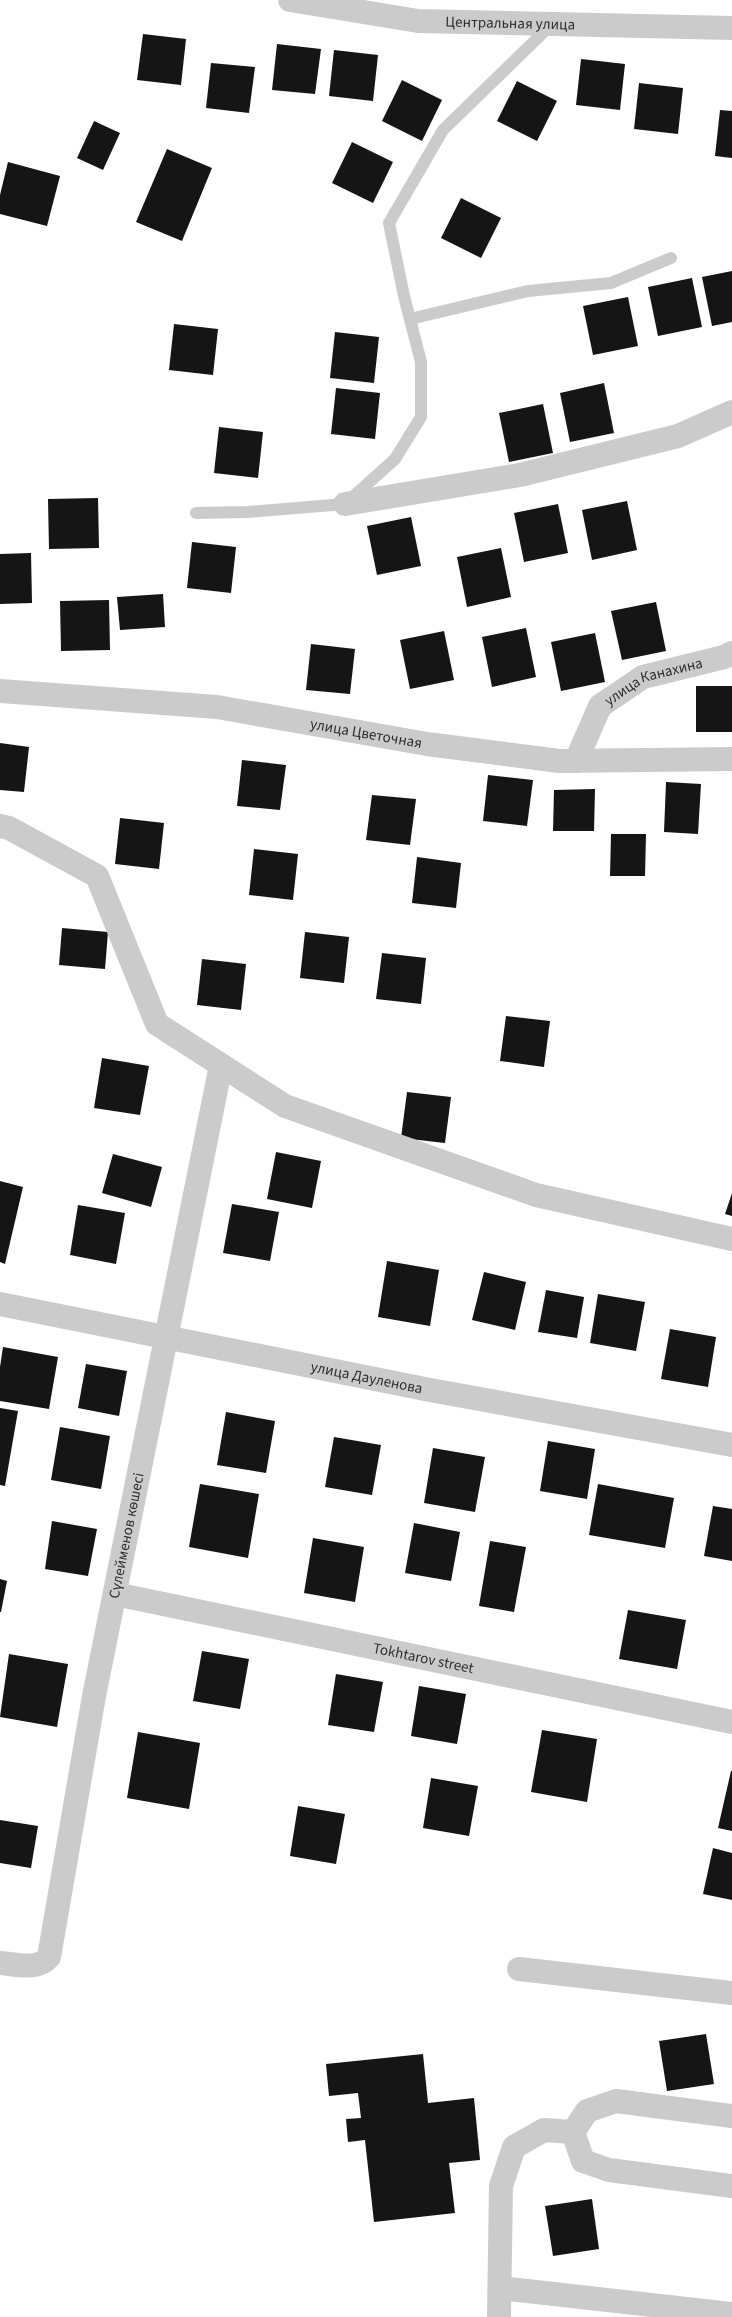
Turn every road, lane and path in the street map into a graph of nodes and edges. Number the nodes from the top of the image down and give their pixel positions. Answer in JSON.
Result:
{"nodes":[{"id":1,"x":290,"y":0,"type":"edge"},
{"id":2,"x":550,"y":25,"type":"junction"},
{"id":3,"x":732,"y":28,"type":"edge"},
{"id":4,"x":671,"y":258,"type":"dead end"},
{"id":5,"x":410,"y":319,"type":"junction"},
{"id":6,"x":732,"y":412,"type":"edge"},
{"id":7,"x":345,"y":504,"type":"junction"},
{"id":8,"x":196,"y":513,"type":"dead end"},
{"id":9,"x":732,"y":653,"type":"edge"},
{"id":10,"x":0,"y":691,"type":"edge"},
{"id":11,"x":732,"y":759,"type":"edge"},
{"id":12,"x":576,"y":760,"type":"junction"},
{"id":13,"x":0,"y":826,"type":"edge"},
{"id":14,"x":221,"y":1065,"type":"junction"},
{"id":15,"x":732,"y":1239,"type":"edge"},
{"id":16,"x":0,"y":1304,"type":"edge"},
{"id":17,"x":166,"y":1337,"type":"junction"},
{"id":18,"x":732,"y":1445,"type":"edge"},
{"id":19,"x":115,"y":1594,"type":"junction"},
{"id":20,"x":732,"y":1722,"type":"edge"},
{"id":21,"x":0,"y":1963,"type":"edge"},
{"id":22,"x":519,"y":1969,"type":"dead end"},
{"id":23,"x":732,"y":1993,"type":"edge"},
{"id":24,"x":732,"y":2116,"type":"edge"},
{"id":25,"x":573,"y":2132,"type":"junction"},
{"id":26,"x":732,"y":2186,"type":"edge"},
{"id":27,"x":500,"y":2288,"type":"junction"},
{"id":28,"x":732,"y":2314,"type":"edge"},
{"id":29,"x":499,"y":2317,"type":"edge"}],
"edges":[{"from":1,"to":2,"type":"street","name":"Центральная улица"},
{"from":2,"to":3,"type":"street","name":"Центральная улица"},
{"from":2,"to":5,"type":"lane"},
{"from":4,"to":5,"type":"lane"},
{"from":5,"to":7,"type":"lane"},
{"from":6,"to":7,"type":"street"},
{"from":7,"to":8,"type":"lane"},
{"from":9,"to":12,"type":"street","name":"улица Канахина"},
{"from":10,"to":12,"type":"street","name":"улица Цветочная"},
{"from":11,"to":12,"type":"street","name":"улица Цветочная"},
{"from":13,"to":14,"type":"street"},
{"from":14,"to":15,"type":"street"},
{"from":14,"to":17,"type":"street","name":"Сүлейменов көшесі"},
{"from":16,"to":17,"type":"street","name":"улица Дауленова"},
{"from":17,"to":18,"type":"street","name":"улица Дауленова"},
{"from":17,"to":19,"type":"street","name":"Сүлейменов көшесі"},
{"from":19,"to":20,"type":"street","name":"Tokhtarov street"},
{"from":19,"to":21,"type":"street","name":"Сүлейменов көшесі"},
{"from":22,"to":23,"type":"street"},
{"from":24,"to":25,"type":"street"},
{"from":25,"to":26,"type":"street"},
{"from":25,"to":27,"type":"street"},
{"from":27,"to":28,"type":"street"},
{"from":27,"to":29,"type":"street"}]}
